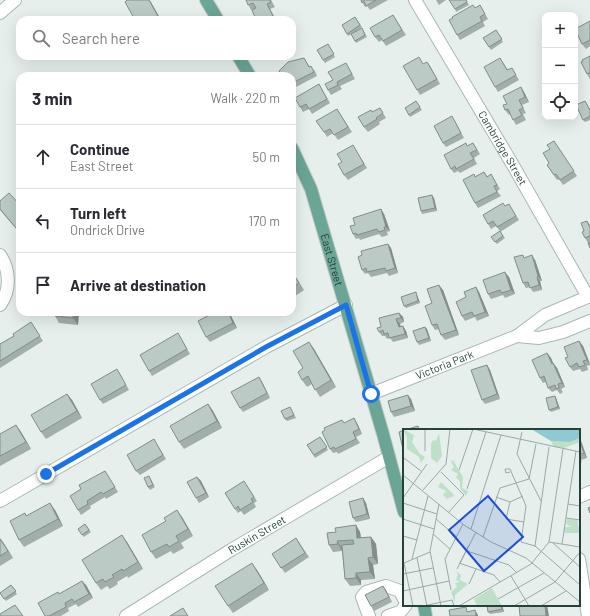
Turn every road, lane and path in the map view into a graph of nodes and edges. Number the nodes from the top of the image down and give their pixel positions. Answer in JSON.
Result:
{"nodes":[{"id":1,"x":15,"y":0,"type":"edge"},
{"id":2,"x":206,"y":0,"type":"edge"},
{"id":3,"x":415,"y":0,"type":"edge"},
{"id":4,"x":0,"y":13,"type":"edge"},
{"id":5,"x":216,"y":16,"type":"edge"},
{"id":6,"x":240,"y":60,"type":"edge"},
{"id":7,"x":248,"y":72,"type":"edge"},
{"id":8,"x":296,"y":157,"type":"edge"},
{"id":9,"x":0,"y":255,"type":"edge"},
{"id":10,"x":589,"y":297,"type":"edge"},
{"id":11,"x":0,"y":305,"type":"edge"},
{"id":12,"x":346,"y":305,"type":"junction"},
{"id":13,"x":590,"y":321,"type":"edge"},
{"id":14,"x":517,"y":336,"type":"junction"},
{"id":15,"x":371,"y":394,"type":"junction"},
{"id":16,"x":389,"y":457,"type":"junction"},
{"id":17,"x":590,"y":492,"type":"edge"},
{"id":18,"x":580,"y":497,"type":"edge"},
{"id":19,"x":0,"y":500,"type":"edge"},
{"id":20,"x":403,"y":508,"type":"edge"},
{"id":21,"x":580,"y":565,"type":"edge"},
{"id":22,"x":403,"y":597,"type":"edge"},
{"id":23,"x":405,"y":606,"type":"edge"},
{"id":24,"x":424,"y":606,"type":"edge"},
{"id":25,"x":126,"y":616,"type":"edge"},
{"id":26,"x":369,"y":616,"type":"edge"},
{"id":27,"x":388,"y":616,"type":"edge"},
{"id":28,"x":426,"y":616,"type":"edge"},
{"id":29,"x":588,"y":616,"type":"edge"}],
"edges":[{"from":1,"to":4,"type":"street"},
{"from":2,"to":5,"type":"main road"},
{"from":3,"to":10,"type":"street","name":"Cambridge Street"},
{"from":6,"to":7,"type":"main road"},
{"from":8,"to":12,"type":"main road","name":"East Street"},
{"from":9,"to":11,"type":"street"},
{"from":10,"to":14,"type":"street","name":"Victoria Park"},
{"from":12,"to":15,"type":"main road","name":"East Street"},
{"from":12,"to":19,"type":"street"},
{"from":13,"to":14,"type":"street","name":"Victoria Park"},
{"from":14,"to":15,"type":"street","name":"Victoria Park"},
{"from":15,"to":16,"type":"main road","name":"East Street"},
{"from":16,"to":20,"type":"main road","name":"East Street"},
{"from":16,"to":25,"type":"street","name":"Ruskin Street"},
{"from":17,"to":18,"type":"street"},
{"from":21,"to":29,"type":"street"},
{"from":22,"to":26,"type":"street"},
{"from":23,"to":27,"type":"street"},
{"from":24,"to":28,"type":"main road"}]}
